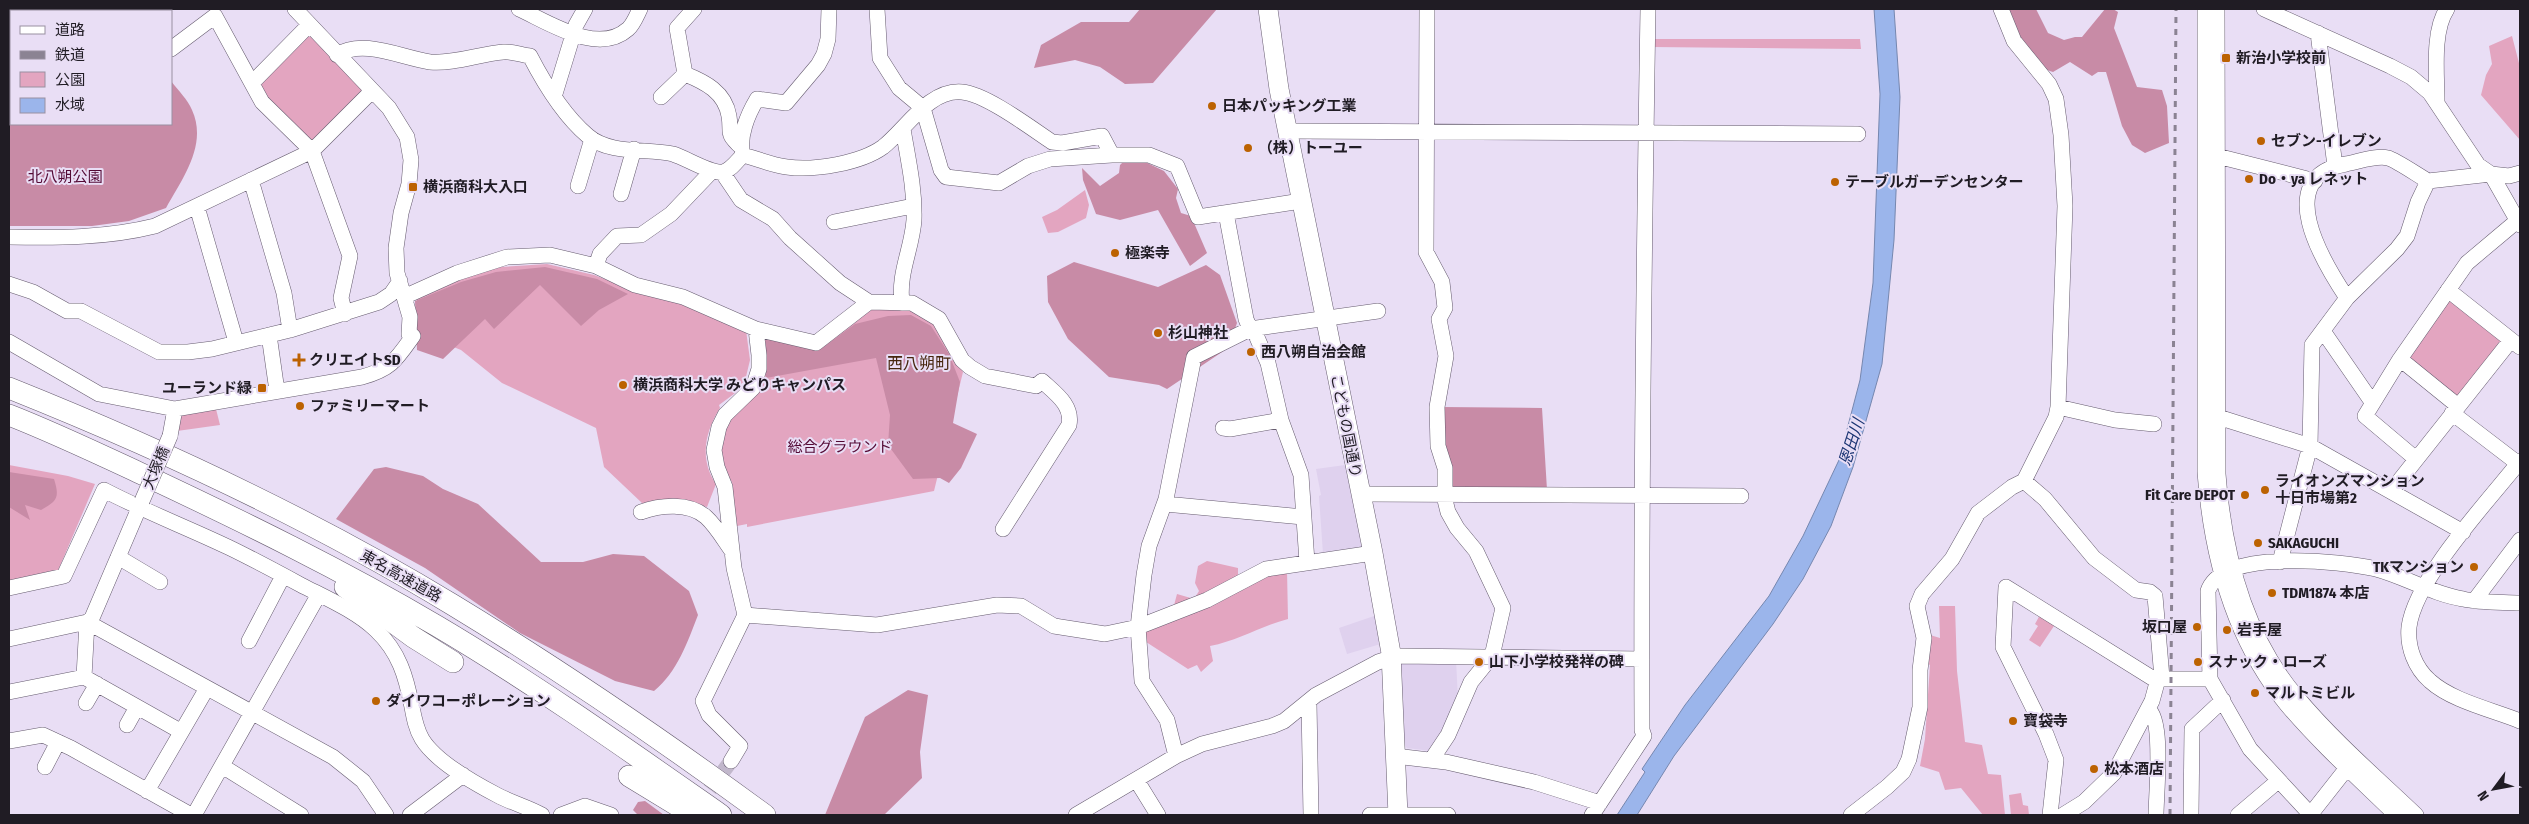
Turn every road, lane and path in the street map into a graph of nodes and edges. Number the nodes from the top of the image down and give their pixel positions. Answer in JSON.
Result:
{"nodes":[{"id":1,"x":295,"y":9,"type":"edge"},
{"id":2,"x":519,"y":9,"type":"edge"},
{"id":3,"x":585,"y":9,"type":"edge"},
{"id":4,"x":640,"y":9,"type":"edge"},
{"id":5,"x":694,"y":9,"type":"edge"},
{"id":6,"x":829,"y":9,"type":"edge"},
{"id":7,"x":877,"y":9,"type":"edge"},
{"id":8,"x":1268,"y":9,"type":"edge"},
{"id":9,"x":1427,"y":9,"type":"edge"},
{"id":10,"x":1648,"y":9,"type":"edge"},
{"id":11,"x":2002,"y":9,"type":"edge"},
{"id":12,"x":2205,"y":9,"type":"edge"},
{"id":13,"x":2217,"y":9,"type":"edge"},
{"id":14,"x":2264,"y":9,"type":"edge"},
{"id":15,"x":2446,"y":9,"type":"edge"},
{"id":16,"x":309,"y":25,"type":"junction"},
{"id":17,"x":2318,"y":33,"type":"junction"},
{"id":18,"x":574,"y":34,"type":"junction"},
{"id":19,"x":172,"y":48,"type":"edge"},
{"id":20,"x":337,"y":55,"type":"junction"},
{"id":21,"x":685,"y":74,"type":"junction"},
{"id":22,"x":252,"y":82,"type":"junction"},
{"id":23,"x":372,"y":91,"type":"junction"},
{"id":24,"x":661,"y":96,"type":"dead end"},
{"id":25,"x":554,"y":97,"type":"junction"},
{"id":26,"x":2437,"y":101,"type":"junction"},
{"id":27,"x":924,"y":108,"type":"junction"},
{"id":28,"x":902,"y":129,"type":"junction"},
{"id":29,"x":1288,"y":131,"type":"junction"},
{"id":30,"x":1427,"y":132,"type":"junction"},
{"id":31,"x":1645,"y":133,"type":"junction"},
{"id":32,"x":1858,"y":134,"type":"dead end"},
{"id":33,"x":592,"y":139,"type":"junction"},
{"id":34,"x":634,"y":149,"type":"junction"},
{"id":35,"x":312,"y":151,"type":"junction"},
{"id":36,"x":742,"y":151,"type":"junction"},
{"id":37,"x":1112,"y":155,"type":"junction"},
{"id":38,"x":2217,"y":156,"type":"junction"},
{"id":39,"x":2335,"y":166,"type":"junction"},
{"id":40,"x":717,"y":171,"type":"junction"},
{"id":41,"x":2520,"y":173,"type":"edge"},
{"id":42,"x":2491,"y":174,"type":"junction"},
{"id":43,"x":251,"y":180,"type":"junction"},
{"id":44,"x":2315,"y":181,"type":"junction"},
{"id":45,"x":2428,"y":181,"type":"junction"},
{"id":46,"x":578,"y":186,"type":"dead end"},
{"id":47,"x":621,"y":194,"type":"dead end"},
{"id":48,"x":1301,"y":201,"type":"junction"},
{"id":49,"x":914,"y":206,"type":"junction"},
{"id":50,"x":197,"y":207,"type":"junction"},
{"id":51,"x":1226,"y":213,"type":"junction"},
{"id":52,"x":834,"y":222,"type":"dead end"},
{"id":53,"x":2519,"y":223,"type":"edge"},
{"id":54,"x":9,"y":237,"type":"edge"},
{"id":55,"x":596,"y":266,"type":"junction"},
{"id":56,"x":400,"y":281,"type":"junction"},
{"id":57,"x":9,"y":284,"type":"edge"},
{"id":58,"x":2448,"y":290,"type":"junction"},
{"id":59,"x":406,"y":296,"type":"junction"},
{"id":60,"x":2346,"y":298,"type":"junction"},
{"id":61,"x":869,"y":302,"type":"junction"},
{"id":62,"x":902,"y":303,"type":"junction"},
{"id":63,"x":1378,"y":311,"type":"dead end"},
{"id":64,"x":345,"y":314,"type":"junction"},
{"id":65,"x":1326,"y":319,"type":"junction"},
{"id":66,"x":756,"y":329,"type":"junction"},
{"id":67,"x":1250,"y":329,"type":"junction"},
{"id":68,"x":290,"y":330,"type":"junction"},
{"id":69,"x":2323,"y":331,"type":"junction"},
{"id":70,"x":269,"y":335,"type":"junction"},
{"id":71,"x":9,"y":342,"type":"edge"},
{"id":72,"x":236,"y":342,"type":"junction"},
{"id":73,"x":2516,"y":343,"type":"edge"},
{"id":74,"x":2400,"y":359,"type":"junction"},
{"id":75,"x":9,"y":380,"type":"edge"},
{"id":76,"x":9,"y":388,"type":"edge"},
{"id":77,"x":277,"y":391,"type":"junction"},
{"id":78,"x":2372,"y":402,"type":"junction"},
{"id":79,"x":2058,"y":407,"type":"junction"},
{"id":80,"x":175,"y":409,"type":"junction"},
{"id":81,"x":2455,"y":410,"type":"junction"},
{"id":82,"x":9,"y":415,"type":"edge"},
{"id":83,"x":2218,"y":417,"type":"junction"},
{"id":84,"x":1281,"y":420,"type":"junction"},
{"id":85,"x":2154,"y":424,"type":"dead end"},
{"id":86,"x":108,"y":428,"type":"junction"},
{"id":87,"x":1223,"y":428,"type":"dead end"},
{"id":88,"x":2310,"y":446,"type":"junction"},
{"id":89,"x":2416,"y":459,"type":"junction"},
{"id":90,"x":2520,"y":463,"type":"edge"},
{"id":91,"x":144,"y":475,"type":"junction"},
{"id":92,"x":2024,"y":482,"type":"junction"},
{"id":93,"x":2392,"y":490,"type":"junction"},
{"id":94,"x":1360,"y":494,"type":"junction"},
{"id":95,"x":1445,"y":494,"type":"junction"},
{"id":96,"x":1642,"y":495,"type":"junction"},
{"id":97,"x":1742,"y":496,"type":"dead end"},
{"id":98,"x":140,"y":504,"type":"junction"},
{"id":99,"x":1165,"y":504,"type":"junction"},
{"id":100,"x":641,"y":512,"type":"dead end"},
{"id":101,"x":1303,"y":517,"type":"junction"},
{"id":102,"x":1004,"y":529,"type":"dead end"},
{"id":103,"x":2463,"y":532,"type":"junction"},
{"id":104,"x":2520,"y":540,"type":"edge"},
{"id":105,"x":733,"y":551,"type":"junction"},
{"id":106,"x":1373,"y":553,"type":"junction"},
{"id":107,"x":118,"y":557,"type":"junction"},
{"id":108,"x":1307,"y":562,"type":"junction"},
{"id":109,"x":2280,"y":562,"type":"junction"},
{"id":110,"x":2226,"y":571,"type":"junction"},
{"id":111,"x":283,"y":576,"type":"junction"},
{"id":112,"x":160,"y":582,"type":"dead end"},
{"id":113,"x":2423,"y":587,"type":"junction"},
{"id":114,"x":9,"y":588,"type":"edge"},
{"id":115,"x":319,"y":594,"type":"junction"},
{"id":116,"x":2517,"y":599,"type":"edge"},
{"id":117,"x":2474,"y":600,"type":"junction"},
{"id":118,"x":745,"y":615,"type":"junction"},
{"id":119,"x":87,"y":622,"type":"junction"},
{"id":120,"x":1138,"y":627,"type":"junction"},
{"id":121,"x":9,"y":638,"type":"edge"},
{"id":122,"x":249,"y":641,"type":"dead end"},
{"id":123,"x":1492,"y":656,"type":"junction"},
{"id":124,"x":1642,"y":659,"type":"junction"},
{"id":125,"x":1391,"y":660,"type":"junction"},
{"id":126,"x":453,"y":662,"type":"dead end"},
{"id":127,"x":2210,"y":679,"type":"junction"},
{"id":128,"x":2159,"y":680,"type":"junction"},
{"id":129,"x":91,"y":681,"type":"junction"},
{"id":130,"x":207,"y":688,"type":"junction"},
{"id":131,"x":9,"y":692,"type":"edge"},
{"id":132,"x":2223,"y":700,"type":"junction"},
{"id":133,"x":86,"y":703,"type":"dead end"},
{"id":134,"x":1309,"y":703,"type":"junction"},
{"id":135,"x":137,"y":707,"type":"junction"},
{"id":136,"x":2148,"y":709,"type":"junction"},
{"id":137,"x":253,"y":714,"type":"junction"},
{"id":138,"x":2520,"y":721,"type":"edge"},
{"id":139,"x":127,"y":725,"type":"dead end"},
{"id":140,"x":180,"y":731,"type":"junction"},
{"id":141,"x":9,"y":741,"type":"edge"},
{"id":142,"x":58,"y":742,"type":"junction"},
{"id":143,"x":1176,"y":756,"type":"junction"},
{"id":144,"x":1395,"y":756,"type":"junction"},
{"id":145,"x":1432,"y":759,"type":"junction"},
{"id":146,"x":731,"y":761,"type":"tunnel mouth"},
{"id":147,"x":222,"y":766,"type":"junction"},
{"id":148,"x":45,"y":767,"type":"dead end"},
{"id":149,"x":2348,"y":768,"type":"junction"},
{"id":150,"x":463,"y":775,"type":"junction"},
{"id":151,"x":629,"y":776,"type":"dead end"},
{"id":152,"x":1136,"y":781,"type":"junction"},
{"id":153,"x":2278,"y":781,"type":"junction"},
{"id":154,"x":147,"y":791,"type":"junction"},
{"id":155,"x":1596,"y":809,"type":"edge"},
{"id":156,"x":2084,"y":809,"type":"edge"},
{"id":157,"x":193,"y":815,"type":"edge"},
{"id":158,"x":301,"y":815,"type":"edge"},
{"id":159,"x":386,"y":815,"type":"edge"},
{"id":160,"x":410,"y":815,"type":"edge"},
{"id":161,"x":542,"y":815,"type":"edge"},
{"id":162,"x":561,"y":815,"type":"edge"},
{"id":163,"x":611,"y":815,"type":"edge"},
{"id":164,"x":693,"y":815,"type":"edge"},
{"id":165,"x":721,"y":815,"type":"edge"},
{"id":166,"x":764,"y":815,"type":"edge"},
{"id":167,"x":1076,"y":815,"type":"edge"},
{"id":168,"x":1158,"y":815,"type":"edge"},
{"id":169,"x":1311,"y":815,"type":"edge"},
{"id":170,"x":1370,"y":815,"type":"edge"},
{"id":171,"x":1398,"y":815,"type":"edge"},
{"id":172,"x":1448,"y":815,"type":"edge"},
{"id":173,"x":1851,"y":815,"type":"edge"},
{"id":174,"x":2050,"y":815,"type":"edge"},
{"id":175,"x":2063,"y":815,"type":"edge"},
{"id":176,"x":2156,"y":815,"type":"edge"},
{"id":177,"x":2191,"y":815,"type":"edge"},
{"id":178,"x":2238,"y":815,"type":"edge"},
{"id":179,"x":2310,"y":815,"type":"edge"},
{"id":180,"x":2396,"y":815,"type":"edge"},
{"id":181,"x":2416,"y":815,"type":"edge"}],
"edges":[{"from":1,"to":16,"type":"street"},
{"from":2,"to":18,"type":"street"},
{"from":3,"to":18,"type":"street"},
{"from":4,"to":18,"type":"street"},
{"from":5,"to":21,"type":"street"},
{"from":6,"to":36,"type":"street"},
{"from":7,"to":27,"type":"street"},
{"from":8,"to":29,"type":"main road","name":"こどもの国通り"},
{"from":9,"to":30,"type":"street"},
{"from":10,"to":31,"type":"street"},
{"from":11,"to":79,"type":"street"},
{"from":12,"to":110,"type":"street"},
{"from":13,"to":38,"type":"street"},
{"from":14,"to":17,"type":"street"},
{"from":15,"to":26,"type":"street"},
{"from":16,"to":20,"type":"street"},
{"from":16,"to":22,"type":"street"},
{"from":17,"to":26,"type":"street"},
{"from":17,"to":39,"type":"street"},
{"from":18,"to":25,"type":"street"},
{"from":19,"to":22,"type":"street"},
{"from":20,"to":23,"type":"street"},
{"from":20,"to":25,"type":"street"},
{"from":21,"to":24,"type":"street"},
{"from":21,"to":36,"type":"street"},
{"from":22,"to":35,"type":"street"},
{"from":23,"to":35,"type":"street"},
{"from":23,"to":56,"type":"street"},
{"from":25,"to":33,"type":"street"},
{"from":26,"to":42,"type":"street"},
{"from":27,"to":28,"type":"street"},
{"from":27,"to":37,"type":"street"},
{"from":27,"to":37,"type":"street"},
{"from":28,"to":36,"type":"street"},
{"from":28,"to":49,"type":"street"},
{"from":29,"to":30,"type":"street"},
{"from":29,"to":48,"type":"main road","name":"こどもの国通り"},
{"from":30,"to":31,"type":"street"},
{"from":30,"to":95,"type":"street"},
{"from":31,"to":32,"type":"street"},
{"from":31,"to":96,"type":"street"},
{"from":33,"to":34,"type":"street"},
{"from":33,"to":46,"type":"street"},
{"from":34,"to":40,"type":"street"},
{"from":34,"to":47,"type":"street"},
{"from":35,"to":43,"type":"street"},
{"from":35,"to":64,"type":"street"},
{"from":36,"to":40,"type":"street"},
{"from":37,"to":51,"type":"street"},
{"from":38,"to":44,"type":"street"},
{"from":38,"to":83,"type":"street"},
{"from":39,"to":44,"type":"street"},
{"from":39,"to":45,"type":"street"},
{"from":40,"to":55,"type":"street"},
{"from":40,"to":61,"type":"street"},
{"from":41,"to":42,"type":"street"},
{"from":42,"to":45,"type":"street"},
{"from":42,"to":53,"type":"street"},
{"from":43,"to":50,"type":"street"},
{"from":43,"to":68,"type":"street"},
{"from":44,"to":60,"type":"street"},
{"from":45,"to":60,"type":"street"},
{"from":48,"to":51,"type":"street"},
{"from":48,"to":65,"type":"main road","name":"こどもの国通り"},
{"from":49,"to":52,"type":"street"},
{"from":49,"to":62,"type":"street"},
{"from":50,"to":54,"type":"street"},
{"from":50,"to":72,"type":"street"},
{"from":51,"to":67,"type":"street"},
{"from":53,"to":58,"type":"street"},
{"from":55,"to":59,"type":"street"},
{"from":55,"to":66,"type":"street"},
{"from":56,"to":59,"type":"street"},
{"from":56,"to":64,"type":"street"},
{"from":57,"to":72,"type":"street"},
{"from":58,"to":73,"type":"street"},
{"from":58,"to":74,"type":"street"},
{"from":59,"to":77,"type":"street"},
{"from":60,"to":69,"type":"street"},
{"from":61,"to":62,"type":"street"},
{"from":61,"to":66,"type":"street"},
{"from":62,"to":102,"type":"street"},
{"from":63,"to":65,"type":"street"},
{"from":64,"to":68,"type":"street"},
{"from":65,"to":67,"type":"street"},
{"from":65,"to":94,"type":"main road","name":"こどもの国通り"},
{"from":66,"to":105,"type":"street"},
{"from":67,"to":84,"type":"street"},
{"from":67,"to":99,"type":"street"},
{"from":68,"to":70,"type":"street"},
{"from":69,"to":78,"type":"street"},
{"from":69,"to":88,"type":"street"},
{"from":70,"to":72,"type":"street"},
{"from":70,"to":77,"type":"street"},
{"from":71,"to":80,"type":"street"},
{"from":73,"to":81,"type":"street"},
{"from":74,"to":78,"type":"street"},
{"from":74,"to":81,"type":"street"},
{"from":75,"to":86,"type":"highway"},
{"from":76,"to":86,"type":"highway","name":"東名高速道路"},
{"from":77,"to":80,"type":"street"},
{"from":78,"to":89,"type":"street"},
{"from":79,"to":85,"type":"street"},
{"from":79,"to":92,"type":"street"},
{"from":80,"to":98,"type":"street","name":"大塚橋","bridge":true},
{"from":81,"to":89,"type":"street"},
{"from":81,"to":90,"type":"street"},
{"from":82,"to":91,"type":"highway","name":"東名高速道路"},
{"from":83,"to":88,"type":"street"},
{"from":83,"to":110,"type":"street"},
{"from":84,"to":87,"type":"street"},
{"from":84,"to":101,"type":"street"},
{"from":86,"to":166,"type":"highway","name":"東名高速道路"},
{"from":88,"to":93,"type":"street"},
{"from":88,"to":109,"type":"street"},
{"from":89,"to":93,"type":"street"},
{"from":90,"to":103,"type":"street"},
{"from":91,"to":126,"type":"highway"},
{"from":91,"to":165,"type":"highway","name":"東名高速道路"},
{"from":92,"to":128,"type":"street"},
{"from":92,"to":173,"type":"street"},
{"from":93,"to":103,"type":"street"},
{"from":94,"to":95,"type":"street"},
{"from":94,"to":106,"type":"main road","name":"こどもの国通り"},
{"from":95,"to":96,"type":"street"},
{"from":95,"to":123,"type":"street"},
{"from":96,"to":97,"type":"street"},
{"from":96,"to":124,"type":"street"},
{"from":98,"to":107,"type":"street","name":"大塚橋"},
{"from":98,"to":111,"type":"street"},
{"from":98,"to":114,"type":"street"},
{"from":99,"to":101,"type":"street"},
{"from":99,"to":120,"type":"street"},
{"from":100,"to":105,"type":"street"},
{"from":101,"to":108,"type":"street"},
{"from":103,"to":113,"type":"street"},
{"from":104,"to":117,"type":"street"},
{"from":105,"to":118,"type":"street"},
{"from":106,"to":108,"type":"street"},
{"from":106,"to":125,"type":"main road","name":"こどもの国通り"},
{"from":107,"to":112,"type":"street"},
{"from":107,"to":119,"type":"street","name":"大塚橋"},
{"from":108,"to":120,"type":"street"},
{"from":109,"to":110,"type":"street"},
{"from":109,"to":113,"type":"street"},
{"from":110,"to":127,"type":"street"},
{"from":110,"to":149,"type":"street"},
{"from":110,"to":181,"type":"street"},
{"from":111,"to":115,"type":"street"},
{"from":111,"to":122,"type":"street"},
{"from":113,"to":117,"type":"street"},
{"from":113,"to":138,"type":"street"},
{"from":115,"to":137,"type":"street"},
{"from":115,"to":150,"type":"street"},
{"from":116,"to":117,"type":"street"},
{"from":118,"to":120,"type":"street"},
{"from":118,"to":146,"type":"street"},
{"from":119,"to":121,"type":"street"},
{"from":119,"to":129,"type":"street"},
{"from":119,"to":130,"type":"street"},
{"from":120,"to":143,"type":"street"},
{"from":123,"to":124,"type":"street"},
{"from":123,"to":125,"type":"street"},
{"from":123,"to":145,"type":"street"},
{"from":124,"to":155,"type":"street"},
{"from":125,"to":134,"type":"street"},
{"from":125,"to":144,"type":"main road","name":"こどもの国通り"},
{"from":127,"to":128,"type":"street"},
{"from":127,"to":132,"type":"street"},
{"from":128,"to":136,"type":"street"},
{"from":128,"to":174,"type":"street"},
{"from":129,"to":131,"type":"street"},
{"from":129,"to":133,"type":"street"},
{"from":129,"to":135,"type":"street"},
{"from":130,"to":137,"type":"street"},
{"from":130,"to":140,"type":"street"},
{"from":132,"to":153,"type":"street"},
{"from":132,"to":177,"type":"street"},
{"from":134,"to":143,"type":"street"},
{"from":134,"to":169,"type":"street"},
{"from":135,"to":139,"type":"street"},
{"from":135,"to":140,"type":"street"},
{"from":136,"to":156,"type":"street"},
{"from":136,"to":176,"type":"street"},
{"from":137,"to":147,"type":"street"},
{"from":137,"to":159,"type":"street"},
{"from":140,"to":154,"type":"street"},
{"from":141,"to":142,"type":"street"},
{"from":142,"to":148,"type":"street"},
{"from":142,"to":154,"type":"street"},
{"from":143,"to":152,"type":"street"},
{"from":144,"to":145,"type":"street"},
{"from":144,"to":171,"type":"main road","name":"こどもの国通り"},
{"from":145,"to":155,"type":"street"},
{"from":147,"to":157,"type":"street"},
{"from":147,"to":158,"type":"street"},
{"from":149,"to":179,"type":"street"},
{"from":149,"to":180,"type":"street"},
{"from":150,"to":160,"type":"street"},
{"from":150,"to":161,"type":"street"},
{"from":151,"to":164,"type":"highway"},
{"from":152,"to":167,"type":"street"},
{"from":152,"to":168,"type":"street"},
{"from":153,"to":178,"type":"street"},
{"from":153,"to":179,"type":"street"},
{"from":154,"to":157,"type":"street"},
{"from":156,"to":175,"type":"street"},
{"from":162,"to":163,"type":"street"},
{"from":170,"to":171,"type":"street"},
{"from":171,"to":172,"type":"street"}]}
